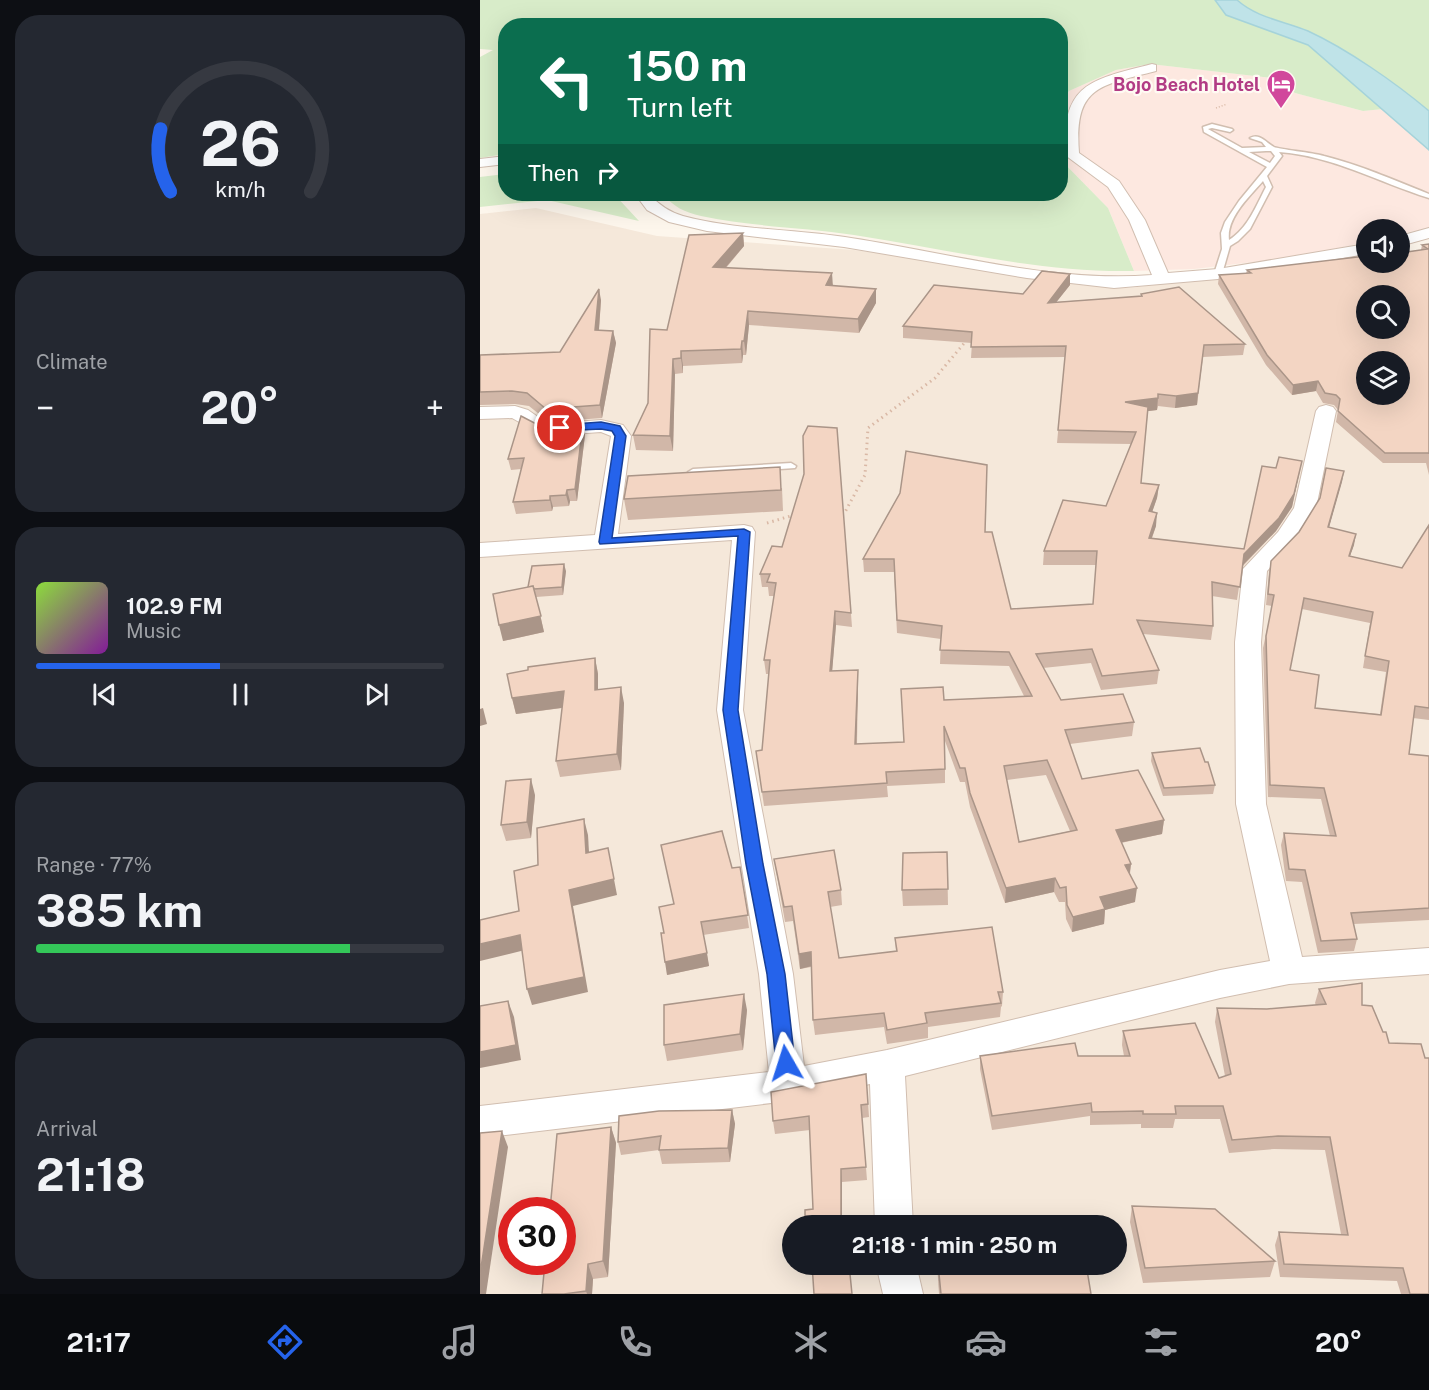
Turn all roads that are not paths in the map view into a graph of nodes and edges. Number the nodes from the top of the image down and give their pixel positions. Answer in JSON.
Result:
{"nodes":[{"id":1,"x":1152,"y":68,"type":"dead end"},
{"id":2,"x":1230,"y":130,"type":"dead end"},
{"id":3,"x":1253,"y":138,"type":"dead end"},
{"id":4,"x":1270,"y":147,"type":"junction"},
{"id":5,"x":1241,"y":150,"type":"junction"},
{"id":6,"x":480,"y":163,"type":"edge"},
{"id":7,"x":498,"y":164,"type":"edge"},
{"id":8,"x":498,"y":166,"type":"edge"},
{"id":9,"x":1272,"y":168,"type":"junction"},
{"id":10,"x":480,"y":171,"type":"edge"},
{"id":11,"x":1265,"y":178,"type":"junction"},
{"id":12,"x":1429,"y":196,"type":"edge"},
{"id":13,"x":647,"y":201,"type":"edge"},
{"id":14,"x":1429,"y":233,"type":"edge"},
{"id":15,"x":1410,"y":238,"type":"edge"},
{"id":16,"x":1227,"y":244,"type":"junction"},
{"id":17,"x":1356,"y":251,"type":"edge"},
{"id":18,"x":1218,"y":274,"type":"junction"},
{"id":19,"x":1163,"y":280,"type":"junction"},
{"id":20,"x":1326,"y":411,"type":"dead end"},
{"id":21,"x":480,"y":413,"type":"edge"},
{"id":22,"x":791,"y":466,"type":"dead end"},
{"id":23,"x":685,"y":473,"type":"edge"},
{"id":24,"x":605,"y":542,"type":"junction"},
{"id":25,"x":480,"y":550,"type":"edge"},
{"id":26,"x":1429,"y":961,"type":"edge"},
{"id":27,"x":1289,"y":971,"type":"junction"},
{"id":28,"x":887,"y":1065,"type":"junction"},
{"id":29,"x":788,"y":1085,"type":"junction"},
{"id":30,"x":480,"y":1122,"type":"edge"},
{"id":31,"x":894,"y":1215,"type":"edge"},
{"id":32,"x":899,"y":1275,"type":"edge"},
{"id":33,"x":903,"y":1294,"type":"edge"}],
"edges":[{"from":1,"to":19,"type":"street"},
{"from":2,"to":5,"type":"lane"},
{"from":3,"to":4,"type":"lane"},
{"from":4,"to":5,"type":"lane"},
{"from":4,"to":9,"type":"lane"},
{"from":4,"to":12,"type":"lane"},
{"from":5,"to":9,"type":"lane"},
{"from":6,"to":7,"type":"street"},
{"from":8,"to":10,"type":"street"},
{"from":9,"to":11,"type":"lane"},
{"from":11,"to":16,"type":"lane"},
{"from":11,"to":16,"type":"lane"},
{"from":13,"to":19,"type":"street"},
{"from":14,"to":15,"type":"street"},
{"from":16,"to":18,"type":"lane"},
{"from":17,"to":18,"type":"street"},
{"from":18,"to":19,"type":"street"},
{"from":20,"to":27,"type":"street"},
{"from":21,"to":24,"type":"street"},
{"from":22,"to":23,"type":"lane"},
{"from":24,"to":25,"type":"street"},
{"from":24,"to":29,"type":"street"},
{"from":26,"to":27,"type":"street"},
{"from":27,"to":28,"type":"street"},
{"from":28,"to":29,"type":"street"},
{"from":28,"to":31,"type":"street"},
{"from":29,"to":30,"type":"street"},
{"from":32,"to":33,"type":"street"}]}
